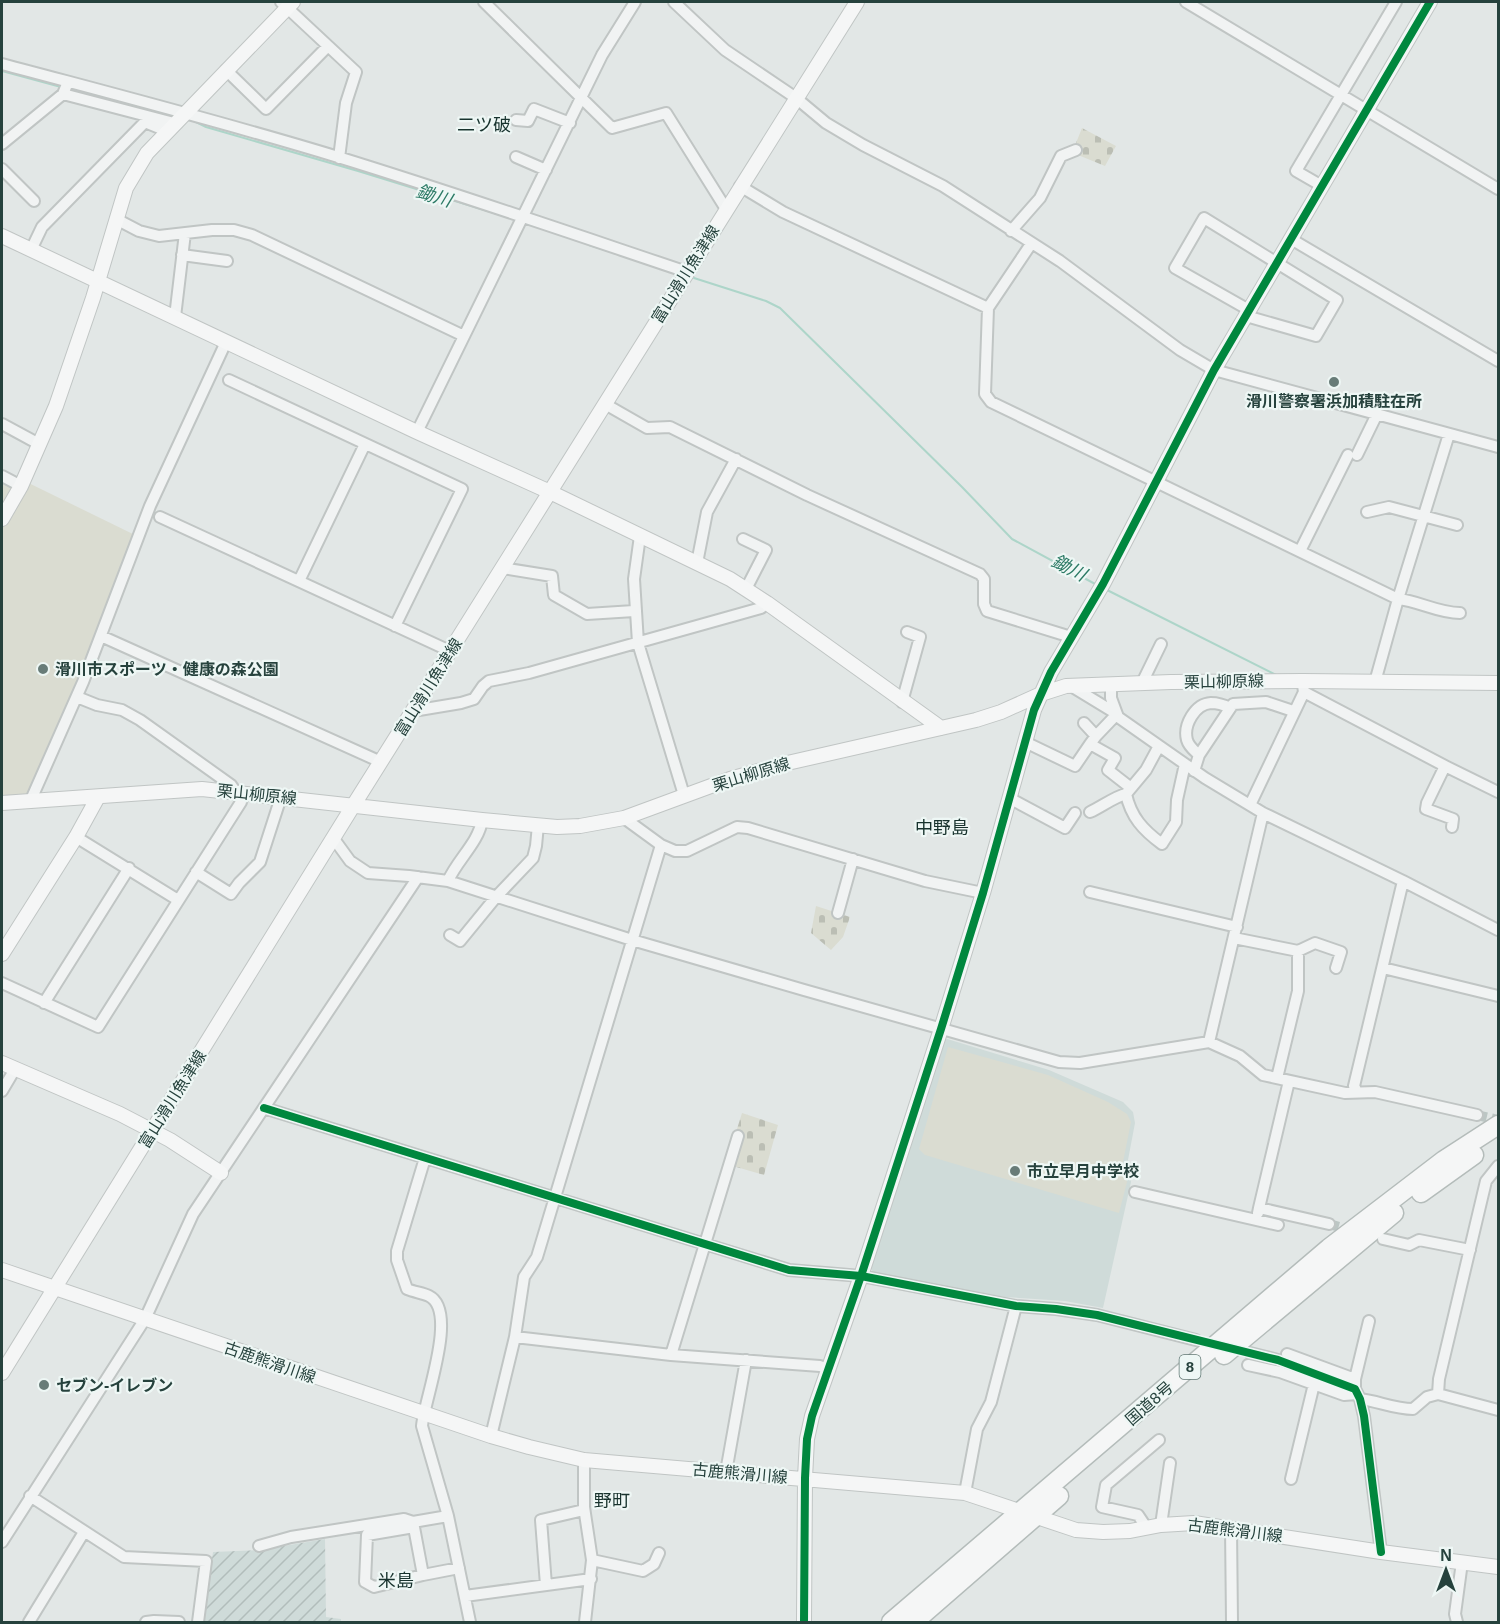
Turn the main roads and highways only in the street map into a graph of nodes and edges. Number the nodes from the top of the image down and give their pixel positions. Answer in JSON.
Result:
{"nodes":[{"id":1,"x":856,"y":2,"type":"edge"},
{"id":2,"x":1430,"y":2,"type":"edge"},
{"id":3,"x":287,"y":3,"type":"edge"},
{"id":4,"x":2,"y":236,"type":"edge"},
{"id":5,"x":98,"y":282,"type":"junction"},
{"id":6,"x":550,"y":492,"type":"junction"},
{"id":7,"x":2,"y":519,"type":"edge"},
{"id":8,"x":1498,"y":683,"type":"edge"},
{"id":9,"x":1041,"y":694,"type":"junction"},
{"id":10,"x":941,"y":728,"type":"junction"},
{"id":11,"x":98,"y":796,"type":"junction"},
{"id":12,"x":3,"y":806,"type":"edge"},
{"id":13,"x":353,"y":806,"type":"junction"},
{"id":14,"x":2,"y":954,"type":"edge"},
{"id":15,"x":2,"y":1063,"type":"edge"},
{"id":16,"x":1498,"y":1125,"type":"edge"},
{"id":17,"x":151,"y":1131,"type":"junction"},
{"id":18,"x":1498,"y":1140,"type":"edge"},
{"id":19,"x":221,"y":1173,"type":"road end"},
{"id":20,"x":2,"y":1270,"type":"edge"},
{"id":21,"x":54,"y":1287,"type":"junction"},
{"id":22,"x":2,"y":1373,"type":"edge"},
{"id":23,"x":805,"y":1478,"type":"junction"},
{"id":24,"x":1028,"y":1515,"type":"junction"},
{"id":25,"x":1498,"y":1567,"type":"edge"},
{"id":26,"x":804,"y":1623,"type":"edge"},
{"id":27,"x":891,"y":1623,"type":"edge"},
{"id":28,"x":914,"y":1623,"type":"edge"}],
"edges":[{"from":1,"to":6,"type":"main road","name":"富山滑川魚津線"},
{"from":2,"to":9,"type":"main road"},
{"from":3,"to":5,"type":"main road"},
{"from":4,"to":5,"type":"main road"},
{"from":5,"to":6,"type":"main road"},
{"from":5,"to":7,"type":"main road"},
{"from":6,"to":10,"type":"main road"},
{"from":6,"to":13,"type":"main road","name":"富山滑川魚津線"},
{"from":8,"to":9,"type":"main road","name":"栗山柳原線"},
{"from":9,"to":10,"type":"main road","name":"栗山柳原線"},
{"from":9,"to":23,"type":"main road"},
{"from":10,"to":13,"type":"main road","name":"栗山柳原線"},
{"from":11,"to":12,"type":"main road","name":"栗山柳原線"},
{"from":11,"to":13,"type":"main road","name":"栗山柳原線"},
{"from":11,"to":14,"type":"main road"},
{"from":13,"to":17,"type":"main road","name":"富山滑川魚津線"},
{"from":15,"to":17,"type":"main road"},
{"from":16,"to":24,"type":"highway","name":"国道8号","number":"8"},
{"from":17,"to":19,"type":"main road"},
{"from":17,"to":21,"type":"main road","name":"富山滑川魚津線"},
{"from":18,"to":24,"type":"highway","name":"国道8号","number":"8"},
{"from":20,"to":21,"type":"main road","name":"古鹿熊滑川線"},
{"from":21,"to":22,"type":"main road","name":"富山滑川魚津線"},
{"from":21,"to":23,"type":"main road","name":"古鹿熊滑川線"},
{"from":23,"to":24,"type":"main road","name":"古鹿熊滑川線"},
{"from":23,"to":26,"type":"main road"},
{"from":24,"to":25,"type":"main road","name":"古鹿熊滑川線"},
{"from":24,"to":27,"type":"highway","name":"国道8号","number":"8"},
{"from":24,"to":28,"type":"highway","name":"国道8号","number":"8"}]}
